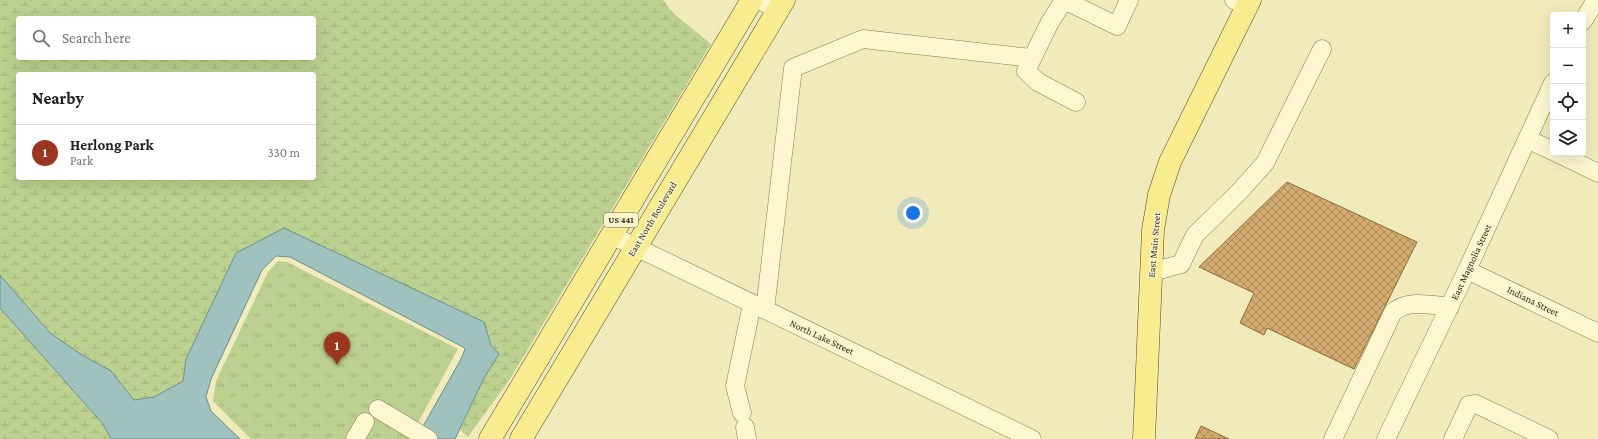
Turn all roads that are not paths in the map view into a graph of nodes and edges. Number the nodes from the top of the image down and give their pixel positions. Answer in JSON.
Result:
{"nodes":[{"id":1,"x":752,"y":0,"type":"edge"},
{"id":2,"x":1064,"y":0,"type":"edge"},
{"id":3,"x":1129,"y":0,"type":"edge"},
{"id":4,"x":1596,"y":0,"type":"edge"},
{"id":5,"x":1243,"y":2,"type":"edge"},
{"id":6,"x":774,"y":3,"type":"edge"},
{"id":7,"x":1586,"y":16,"type":"edge"},
{"id":8,"x":1586,"y":22,"type":"edge"},
{"id":9,"x":1598,"y":28,"type":"edge"},
{"id":10,"x":1322,"y":49,"type":"dead end"},
{"id":11,"x":1031,"y":58,"type":"junction"},
{"id":12,"x":1553,"y":84,"type":"edge"},
{"id":13,"x":1076,"y":102,"type":"dead end"},
{"id":14,"x":1527,"y":139,"type":"junction"},
{"id":15,"x":1550,"y":150,"type":"edge"},
{"id":16,"x":1563,"y":156,"type":"edge"},
{"id":17,"x":1598,"y":173,"type":"edge"},
{"id":18,"x":612,"y":235,"type":"junction"},
{"id":19,"x":635,"y":248,"type":"junction"},
{"id":20,"x":1468,"y":270,"type":"junction"},
{"id":21,"x":1152,"y":272,"type":"junction"},
{"id":22,"x":758,"y":307,"type":"junction"},
{"id":23,"x":1450,"y":307,"type":"junction"},
{"id":24,"x":1598,"y":333,"type":"edge"},
{"id":25,"x":378,"y":409,"type":"dead end"},
{"id":26,"x":365,"y":422,"type":"dead end"},
{"id":27,"x":745,"y":427,"type":"edge"},
{"id":28,"x":355,"y":439,"type":"edge"},
{"id":29,"x":428,"y":439,"type":"edge"},
{"id":30,"x":490,"y":439,"type":"edge"},
{"id":31,"x":521,"y":439,"type":"edge"},
{"id":32,"x":1032,"y":439,"type":"edge"},
{"id":33,"x":1144,"y":439,"type":"edge"},
{"id":34,"x":1333,"y":439,"type":"edge"},
{"id":35,"x":1386,"y":439,"type":"edge"},
{"id":36,"x":1453,"y":439,"type":"edge"},
{"id":37,"x":1549,"y":439,"type":"edge"}],
"edges":[{"from":1,"to":18,"type":"main road","number":"US 441"},
{"from":2,"to":3,"type":"street"},
{"from":2,"to":11,"type":"street"},
{"from":4,"to":7,"type":"street"},
{"from":5,"to":21,"type":"main road","name":"East Main Street"},
{"from":6,"to":19,"type":"main road","name":"East North Boulevard","number":"US 441"},
{"from":8,"to":9,"type":"street"},
{"from":10,"to":21,"type":"street"},
{"from":11,"to":13,"type":"street"},
{"from":11,"to":22,"type":"street"},
{"from":12,"to":14,"type":"street","name":"East Magnolia Street"},
{"from":14,"to":15,"type":"street"},
{"from":14,"to":20,"type":"street","name":"East Magnolia Street"},
{"from":16,"to":17,"type":"street"},
{"from":18,"to":19,"type":"street","name":"North Lake Street"},
{"from":18,"to":30,"type":"main road","number":"US 441"},
{"from":19,"to":22,"type":"street","name":"North Lake Street"},
{"from":19,"to":31,"type":"main road","name":"East North Boulevard","number":"US 441"},
{"from":20,"to":23,"type":"street","name":"East Magnolia Street"},
{"from":20,"to":24,"type":"street","name":"Indiana Street"},
{"from":21,"to":33,"type":"main road","name":"East Main Street"},
{"from":22,"to":27,"type":"street"},
{"from":22,"to":32,"type":"street","name":"North Lake Street"},
{"from":23,"to":34,"type":"street"},
{"from":23,"to":35,"type":"street","name":"East Magnolia Street"},
{"from":25,"to":29,"type":"street"},
{"from":26,"to":28,"type":"street"},
{"from":36,"to":37,"type":"street"}]}
